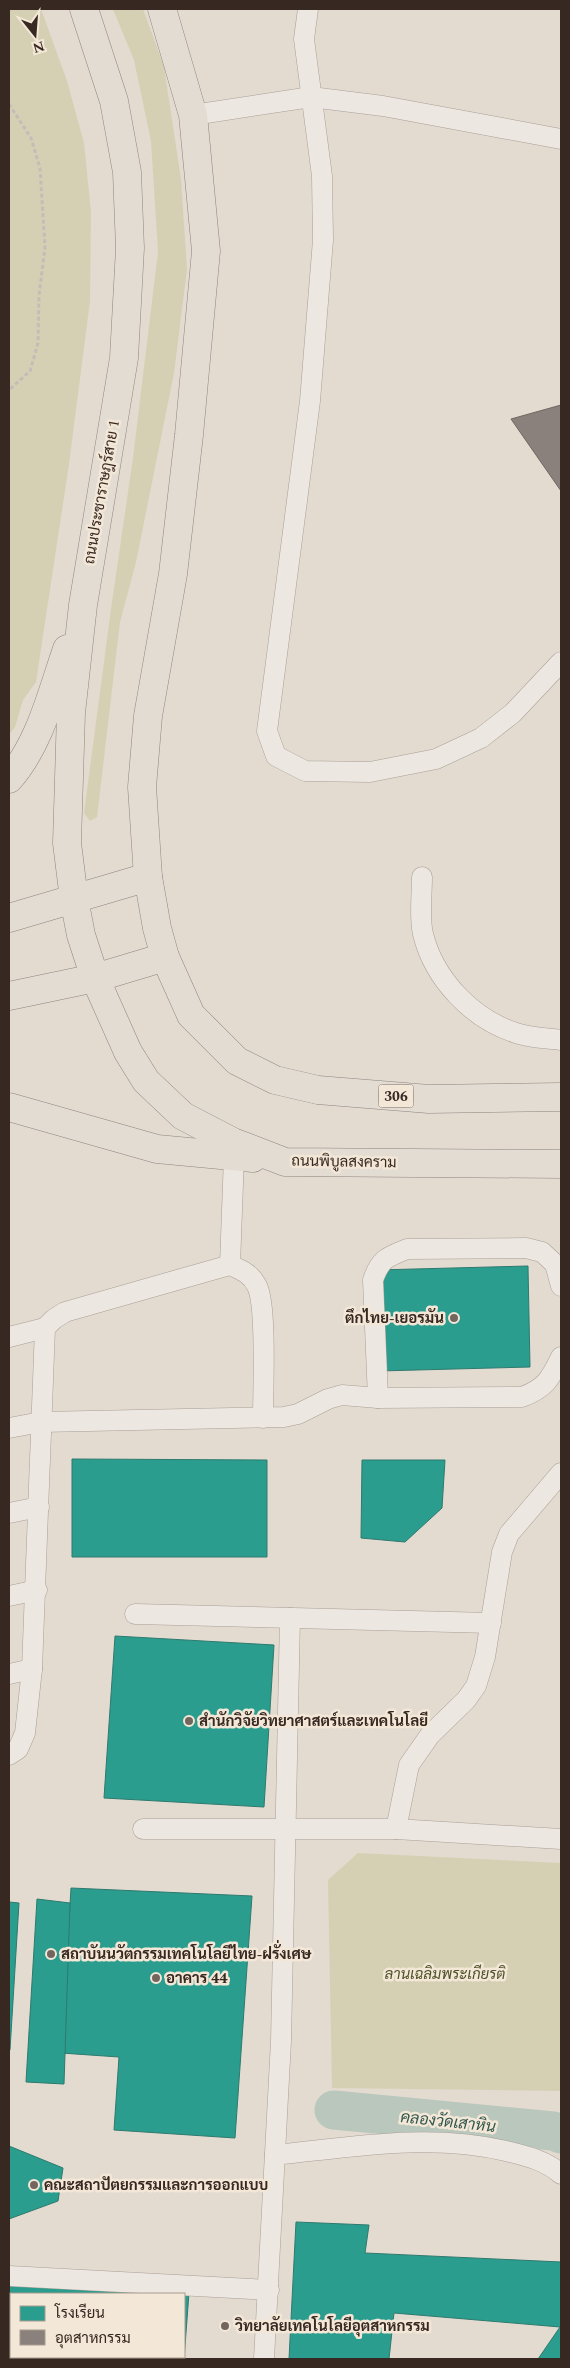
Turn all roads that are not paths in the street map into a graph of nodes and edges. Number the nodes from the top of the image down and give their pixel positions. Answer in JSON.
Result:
{"nodes":[{"id":1,"x":84,"y":9,"type":"edge"},
{"id":2,"x":162,"y":9,"type":"edge"},
{"id":3,"x":308,"y":9,"type":"edge"},
{"id":4,"x":311,"y":97,"type":"junction"},
{"id":5,"x":193,"y":115,"type":"junction"},
{"id":6,"x":561,"y":139,"type":"edge"},
{"id":7,"x":83,"y":605,"type":"junction"},
{"id":8,"x":561,"y":662,"type":"edge"},
{"id":9,"x":9,"y":779,"type":"edge"},
{"id":10,"x":148,"y":877,"type":"junction"},
{"id":11,"x":422,"y":877,"type":"dead end"},
{"id":12,"x":74,"y":899,"type":"junction"},
{"id":13,"x":9,"y":918,"type":"edge"},
{"id":14,"x":165,"y":958,"type":"junction"},
{"id":15,"x":95,"y":978,"type":"junction"},
{"id":16,"x":9,"y":996,"type":"edge"},
{"id":17,"x":561,"y":1040,"type":"edge"},
{"id":18,"x":561,"y":1097,"type":"edge"},
{"id":19,"x":9,"y":1107,"type":"edge"},
{"id":20,"x":234,"y":1156,"type":"junction"},
{"id":21,"x":285,"y":1162,"type":"junction"},
{"id":22,"x":561,"y":1164,"type":"edge"},
{"id":23,"x":230,"y":1265,"type":"junction"},
{"id":24,"x":561,"y":1286,"type":"edge"},
{"id":25,"x":45,"y":1328,"type":"junction"},
{"id":26,"x":9,"y":1337,"type":"edge"},
{"id":27,"x":561,"y":1357,"type":"edge"},
{"id":28,"x":378,"y":1398,"type":"junction"},
{"id":29,"x":263,"y":1418,"type":"junction"},
{"id":30,"x":41,"y":1422,"type":"junction"},
{"id":31,"x":9,"y":1428,"type":"edge"},
{"id":32,"x":561,"y":1473,"type":"edge"},
{"id":33,"x":39,"y":1507,"type":"junction"},
{"id":34,"x":9,"y":1513,"type":"edge"},
{"id":35,"x":37,"y":1590,"type":"junction"},
{"id":36,"x":9,"y":1596,"type":"edge"},
{"id":37,"x":135,"y":1614,"type":"dead end"},
{"id":38,"x":290,"y":1618,"type":"junction"},
{"id":39,"x":491,"y":1623,"type":"junction"},
{"id":40,"x":32,"y":1669,"type":"junction"},
{"id":41,"x":9,"y":1674,"type":"edge"},
{"id":42,"x":9,"y":1755,"type":"edge"},
{"id":43,"x":396,"y":1829,"type":"junction"},
{"id":44,"x":142,"y":1830,"type":"dead end"},
{"id":45,"x":286,"y":1830,"type":"junction"},
{"id":46,"x":561,"y":1839,"type":"edge"},
{"id":47,"x":276,"y":2155,"type":"junction"},
{"id":48,"x":561,"y":2174,"type":"edge"},
{"id":49,"x":9,"y":2276,"type":"edge"},
{"id":50,"x":268,"y":2290,"type":"junction"},
{"id":51,"x":264,"y":2359,"type":"edge"}],
"edges":[{"from":1,"to":7,"type":"main road","name":"ถนนประชาราษฎร์สาย 1"},
{"from":2,"to":5,"type":"main road"},
{"from":3,"to":4,"type":"lane"},
{"from":4,"to":5,"type":"lane"},
{"from":4,"to":6,"type":"lane"},
{"from":4,"to":8,"type":"lane"},
{"from":5,"to":10,"type":"main road"},
{"from":7,"to":9,"type":"main road"},
{"from":7,"to":12,"type":"main road","name":"ถนนประชาราษฎร์สาย 1"},
{"from":10,"to":12,"type":"main road"},
{"from":10,"to":14,"type":"main road"},
{"from":11,"to":17,"type":"lane"},
{"from":12,"to":13,"type":"main road"},
{"from":12,"to":15,"type":"main road","name":"ถนนประชาราษฎร์สาย 1"},
{"from":14,"to":15,"type":"main road"},
{"from":14,"to":18,"type":"main road","number":"306"},
{"from":15,"to":16,"type":"main road"},
{"from":15,"to":21,"type":"main road","name":"ถนนพิบูลสงคราม"},
{"from":19,"to":20,"type":"main road"},
{"from":20,"to":21,"type":"main road"},
{"from":20,"to":23,"type":"lane"},
{"from":21,"to":22,"type":"main road","name":"ถนนพิบูลสงคราม"},
{"from":23,"to":25,"type":"lane"},
{"from":23,"to":29,"type":"lane"},
{"from":24,"to":28,"type":"lane"},
{"from":25,"to":26,"type":"lane"},
{"from":25,"to":30,"type":"lane"},
{"from":27,"to":28,"type":"lane"},
{"from":28,"to":29,"type":"lane"},
{"from":29,"to":30,"type":"lane"},
{"from":30,"to":31,"type":"lane"},
{"from":30,"to":33,"type":"lane"},
{"from":32,"to":39,"type":"lane"},
{"from":33,"to":34,"type":"lane"},
{"from":33,"to":35,"type":"lane"},
{"from":35,"to":36,"type":"lane"},
{"from":35,"to":40,"type":"lane"},
{"from":37,"to":38,"type":"lane"},
{"from":38,"to":39,"type":"lane"},
{"from":38,"to":45,"type":"lane"},
{"from":39,"to":43,"type":"lane"},
{"from":40,"to":41,"type":"lane"},
{"from":40,"to":42,"type":"lane"},
{"from":43,"to":45,"type":"lane"},
{"from":43,"to":46,"type":"lane"},
{"from":44,"to":45,"type":"lane"},
{"from":45,"to":47,"type":"lane"},
{"from":47,"to":48,"type":"lane"},
{"from":47,"to":50,"type":"lane"},
{"from":49,"to":50,"type":"lane"},
{"from":50,"to":51,"type":"lane"}]}
